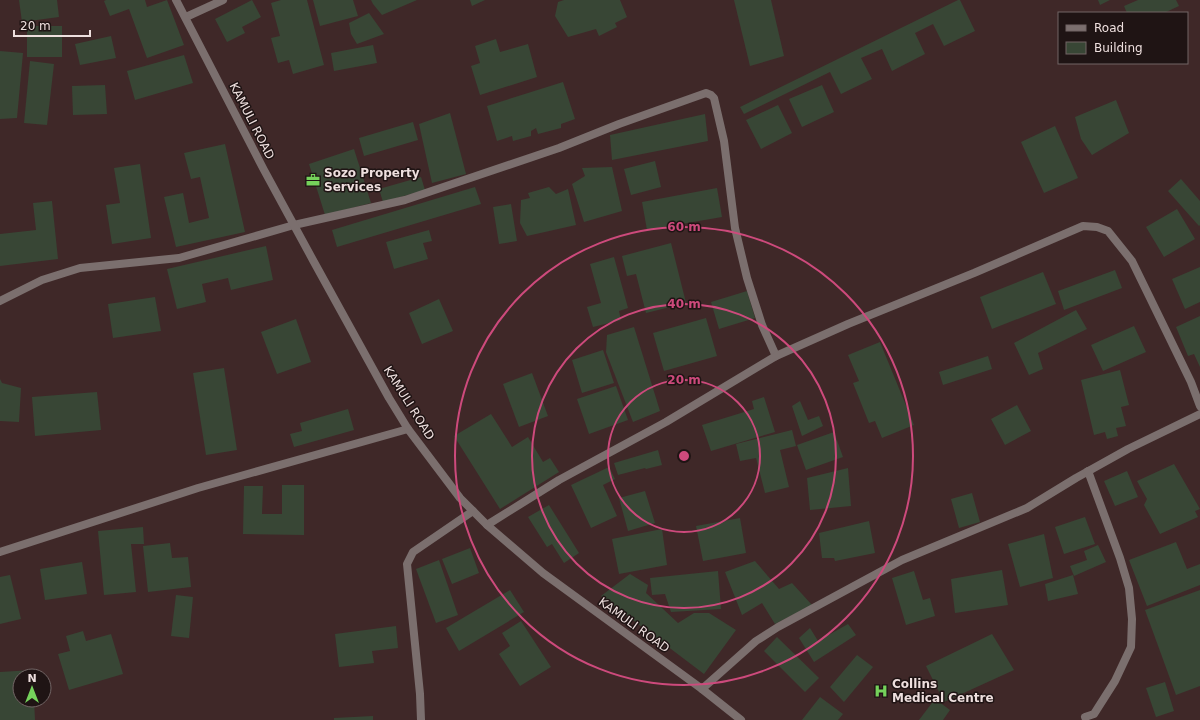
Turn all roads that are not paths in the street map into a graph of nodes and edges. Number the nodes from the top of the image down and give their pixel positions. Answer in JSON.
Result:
{"nodes":[{"id":1,"x":176,"y":0,"type":"edge"},
{"id":2,"x":223,"y":0,"type":"edge"},
{"id":3,"x":186,"y":17,"type":"junction"},
{"id":4,"x":294,"y":225,"type":"junction"},
{"id":5,"x":0,"y":301,"type":"edge"},
{"id":6,"x":776,"y":356,"type":"junction"},
{"id":7,"x":1200,"y":406,"type":"edge"},
{"id":8,"x":1200,"y":414,"type":"edge"},
{"id":9,"x":408,"y":429,"type":"junction"},
{"id":10,"x":1088,"y":471,"type":"junction"},
{"id":11,"x":473,"y":512,"type":"junction"},
{"id":12,"x":487,"y":525,"type":"junction"},
{"id":13,"x":0,"y":552,"type":"edge"},
{"id":14,"x":702,"y":689,"type":"junction"},
{"id":15,"x":1085,"y":717,"type":"dead end"},
{"id":16,"x":421,"y":720,"type":"edge"},
{"id":17,"x":741,"y":720,"type":"edge"}],
"edges":[{"from":1,"to":3,"type":"street","name":"KAMULI ROAD"},
{"from":2,"to":3,"type":"street"},
{"from":3,"to":4,"type":"street","name":"KAMULI ROAD"},
{"from":4,"to":5,"type":"street"},
{"from":4,"to":6,"type":"street"},
{"from":4,"to":9,"type":"street","name":"KAMULI ROAD"},
{"from":6,"to":7,"type":"street"},
{"from":6,"to":12,"type":"street"},
{"from":8,"to":10,"type":"street"},
{"from":9,"to":11,"type":"street","name":"KAMULI ROAD"},
{"from":9,"to":13,"type":"street"},
{"from":10,"to":14,"type":"street"},
{"from":10,"to":15,"type":"street"},
{"from":11,"to":12,"type":"street","name":"KAMULI ROAD"},
{"from":11,"to":16,"type":"street"},
{"from":12,"to":14,"type":"street","name":"KAMULI ROAD"},
{"from":14,"to":17,"type":"street","name":"KAMULI ROAD"}]}
